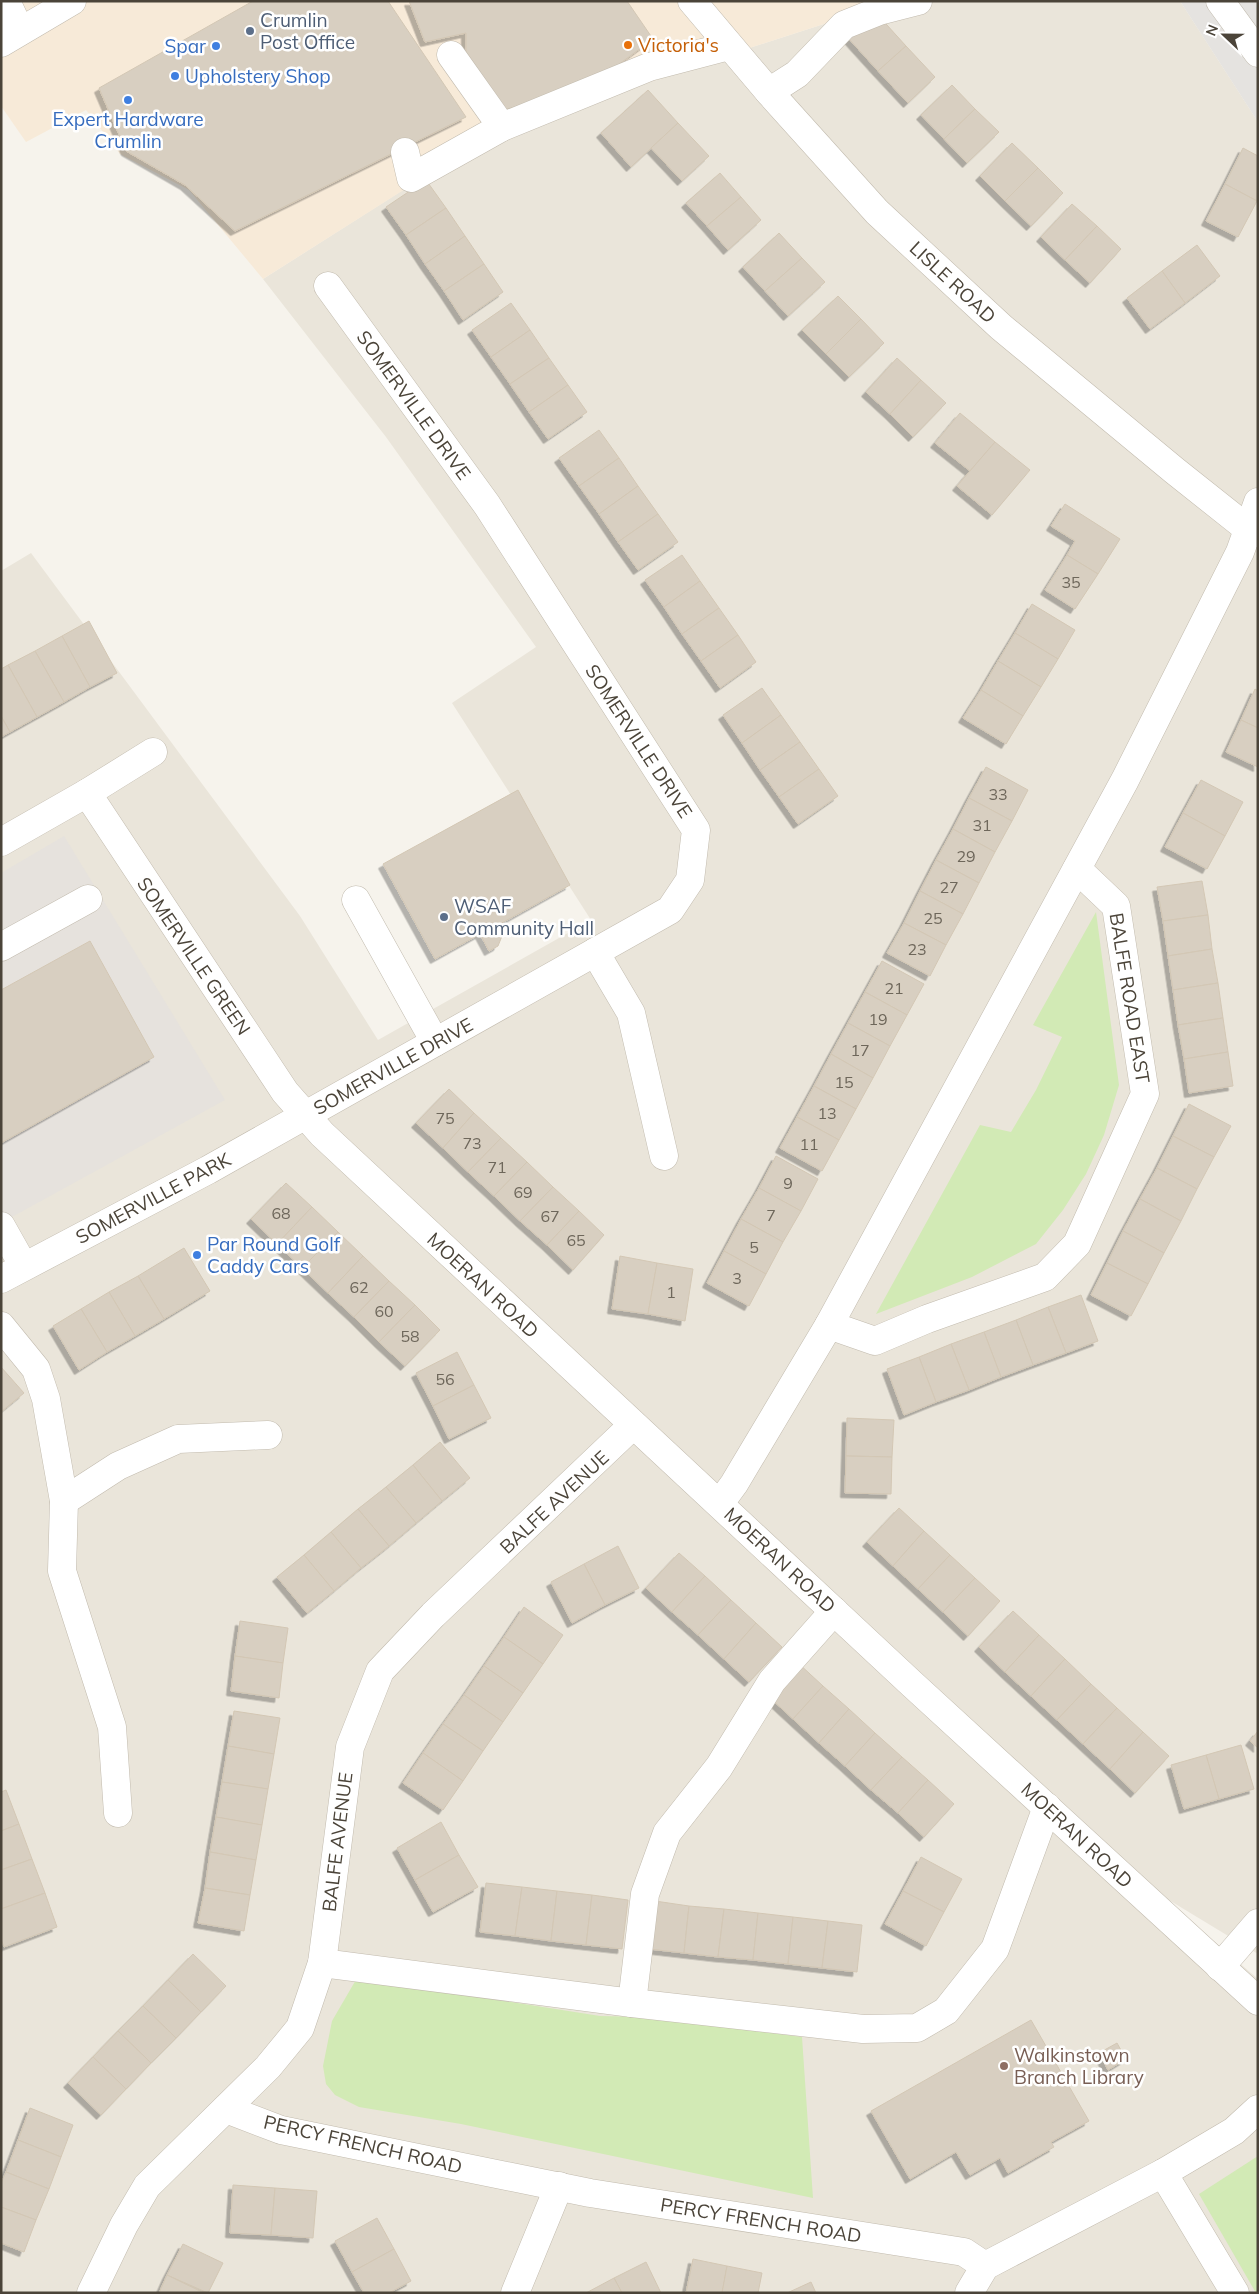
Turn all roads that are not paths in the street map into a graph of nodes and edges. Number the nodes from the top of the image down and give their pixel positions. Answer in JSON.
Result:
{"nodes":[{"id":1,"x":6,"y":1,"type":"edge"},
{"id":2,"x":72,"y":1,"type":"edge"},
{"id":3,"x":692,"y":1,"type":"edge"},
{"id":4,"x":918,"y":1,"type":"edge"},
{"id":5,"x":1220,"y":1,"type":"edge"},
{"id":6,"x":10,"y":37,"type":"edge"},
{"id":7,"x":728,"y":46,"type":"junction"},
{"id":8,"x":1258,"y":53,"type":"edge"},
{"id":9,"x":451,"y":55,"type":"dead end"},
{"id":10,"x":769,"y":92,"type":"junction"},
{"id":11,"x":502,"y":128,"type":"junction"},
{"id":12,"x":405,"y":152,"type":"dead end"},
{"id":13,"x":328,"y":286,"type":"dead end"},
{"id":14,"x":1258,"y":502,"type":"edge"},
{"id":15,"x":1253,"y":531,"type":"edge"},
{"id":16,"x":153,"y":752,"type":"dead end"},
{"id":17,"x":86,"y":794,"type":"junction"},
{"id":18,"x":1,"y":842,"type":"edge"},
{"id":19,"x":1077,"y":869,"type":"junction"},
{"id":20,"x":88,"y":899,"type":"dead end"},
{"id":21,"x":356,"y":900,"type":"dead end"},
{"id":22,"x":1,"y":947,"type":"edge"},
{"id":23,"x":595,"y":952,"type":"junction"},
{"id":24,"x":435,"y":1042,"type":"junction"},
{"id":25,"x":304,"y":1116,"type":"junction"},
{"id":26,"x":664,"y":1156,"type":"dead end"},
{"id":27,"x":1,"y":1226,"type":"edge"},
{"id":28,"x":12,"y":1272,"type":"edge"},
{"id":29,"x":829,"y":1325,"type":"junction"},
{"id":30,"x":1,"y":1326,"type":"edge"},
{"id":31,"x":633,"y":1425,"type":"junction"},
{"id":32,"x":268,"y":1435,"type":"dead end"},
{"id":33,"x":64,"y":1501,"type":"junction"},
{"id":34,"x":720,"y":1503,"type":"junction"},
{"id":35,"x":834,"y":1611,"type":"junction"},
{"id":36,"x":1047,"y":1807,"type":"junction"},
{"id":37,"x":118,"y":1813,"type":"dead end"},
{"id":38,"x":1258,"y":1923,"type":"edge"},
{"id":39,"x":322,"y":1963,"type":"junction"},
{"id":40,"x":1220,"y":1967,"type":"junction"},
{"id":41,"x":1258,"y":2001,"type":"edge"},
{"id":42,"x":632,"y":2004,"type":"junction"},
{"id":43,"x":1258,"y":2109,"type":"edge"},
{"id":44,"x":226,"y":2110,"type":"junction"},
{"id":45,"x":1163,"y":2173,"type":"junction"},
{"id":46,"x":559,"y":2186,"type":"junction"},
{"id":47,"x":985,"y":2266,"type":"junction"},
{"id":48,"x":91,"y":2293,"type":"edge"},
{"id":49,"x":515,"y":2293,"type":"edge"},
{"id":50,"x":969,"y":2293,"type":"edge"},
{"id":51,"x":1235,"y":2293,"type":"edge"}],
"edges":[{"from":1,"to":6,"type":"street"},
{"from":2,"to":6,"type":"street"},
{"from":3,"to":7,"type":"street","name":"LISLE ROAD"},
{"from":4,"to":10,"type":"street"},
{"from":5,"to":8,"type":"street"},
{"from":7,"to":10,"type":"street","name":"LISLE ROAD"},
{"from":7,"to":11,"type":"street"},
{"from":9,"to":11,"type":"street"},
{"from":10,"to":15,"type":"street","name":"LISLE ROAD"},
{"from":11,"to":12,"type":"street"},
{"from":13,"to":23,"type":"street","name":"SOMERVILLE DRIVE"},
{"from":14,"to":15,"type":"street"},
{"from":15,"to":19,"type":"street"},
{"from":16,"to":17,"type":"street"},
{"from":17,"to":18,"type":"street"},
{"from":17,"to":25,"type":"street","name":"SOMERVILLE GREEN"},
{"from":19,"to":29,"type":"street"},
{"from":19,"to":29,"type":"street","name":"BALFE ROAD EAST"},
{"from":20,"to":22,"type":"street"},
{"from":21,"to":24,"type":"street"},
{"from":23,"to":24,"type":"street","name":"SOMERVILLE DRIVE"},
{"from":23,"to":26,"type":"street"},
{"from":24,"to":25,"type":"street","name":"SOMERVILLE DRIVE"},
{"from":25,"to":28,"type":"street","name":"SOMERVILLE PARK"},
{"from":25,"to":31,"type":"street","name":"MOERAN ROAD"},
{"from":27,"to":28,"type":"street"},
{"from":29,"to":34,"type":"street"},
{"from":30,"to":33,"type":"street"},
{"from":31,"to":34,"type":"street","name":"MOERAN ROAD"},
{"from":31,"to":39,"type":"street","name":"BALFE AVENUE"},
{"from":32,"to":33,"type":"street"},
{"from":33,"to":37,"type":"street"},
{"from":34,"to":35,"type":"street","name":"MOERAN ROAD"},
{"from":35,"to":36,"type":"street","name":"MOERAN ROAD"},
{"from":35,"to":42,"type":"street"},
{"from":36,"to":40,"type":"street","name":"MOERAN ROAD"},
{"from":36,"to":42,"type":"street"},
{"from":38,"to":40,"type":"street"},
{"from":39,"to":42,"type":"street"},
{"from":39,"to":44,"type":"street","name":"BALFE AVENUE"},
{"from":40,"to":41,"type":"street","name":"MOERAN ROAD"},
{"from":43,"to":45,"type":"street"},
{"from":44,"to":46,"type":"street","name":"PERCY FRENCH ROAD"},
{"from":44,"to":48,"type":"street","name":"BALFE AVENUE"},
{"from":45,"to":47,"type":"street"},
{"from":45,"to":51,"type":"street"},
{"from":46,"to":47,"type":"street","name":"PERCY FRENCH ROAD"},
{"from":46,"to":49,"type":"street"},
{"from":47,"to":50,"type":"street"}]}
